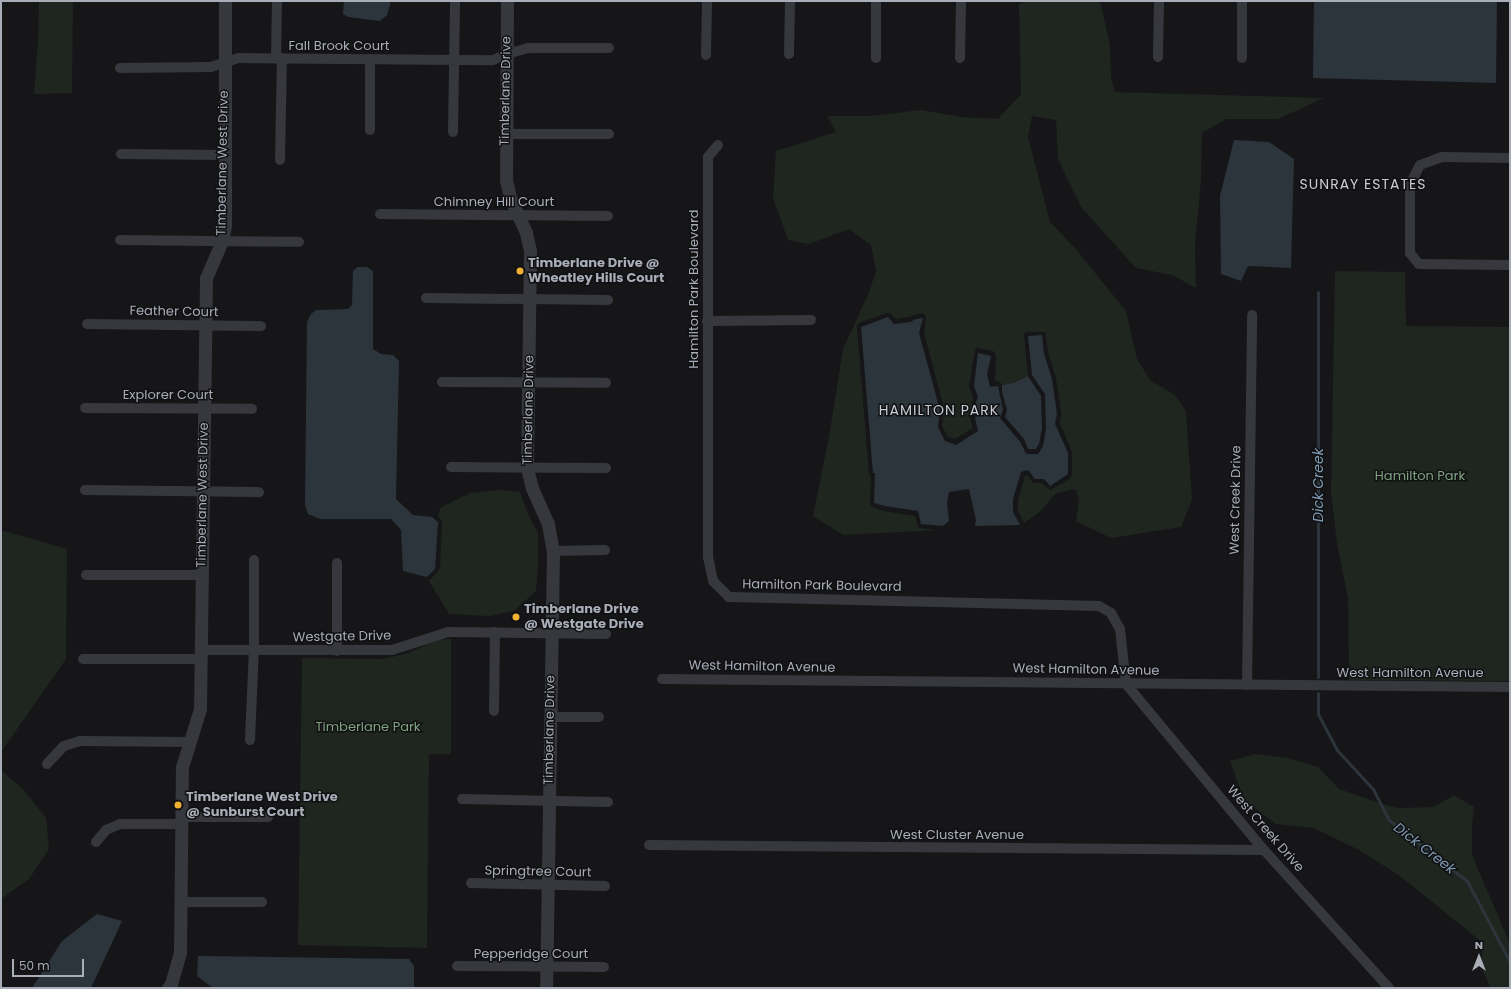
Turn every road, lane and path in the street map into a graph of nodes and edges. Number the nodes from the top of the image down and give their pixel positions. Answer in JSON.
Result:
{"nodes":[{"id":1,"x":226,"y":1,"type":"edge"},
{"id":2,"x":277,"y":1,"type":"edge"},
{"id":3,"x":455,"y":1,"type":"edge"},
{"id":4,"x":507,"y":1,"type":"edge"},
{"id":5,"x":706,"y":1,"type":"edge"},
{"id":6,"x":790,"y":1,"type":"edge"},
{"id":7,"x":876,"y":1,"type":"edge"},
{"id":8,"x":961,"y":1,"type":"edge"},
{"id":9,"x":1159,"y":1,"type":"edge"},
{"id":10,"x":1242,"y":1,"type":"edge"},
{"id":11,"x":609,"y":48,"type":"dead end"},
{"id":12,"x":507,"y":54,"type":"junction"},
{"id":13,"x":789,"y":54,"type":"dead end"},
{"id":14,"x":706,"y":55,"type":"dead end"},
{"id":15,"x":1158,"y":57,"type":"dead end"},
{"id":16,"x":279,"y":58,"type":"junction"},
{"id":17,"x":876,"y":58,"type":"dead end"},
{"id":18,"x":960,"y":58,"type":"dead end"},
{"id":19,"x":1242,"y":58,"type":"dead end"},
{"id":20,"x":370,"y":59,"type":"junction"},
{"id":21,"x":455,"y":59,"type":"junction"},
{"id":22,"x":225,"y":63,"type":"junction"},
{"id":23,"x":120,"y":68,"type":"dead end"},
{"id":24,"x":370,"y":130,"type":"dead end"},
{"id":25,"x":453,"y":132,"type":"dead end"},
{"id":26,"x":506,"y":134,"type":"junction"},
{"id":27,"x":610,"y":134,"type":"dead end"},
{"id":28,"x":718,"y":145,"type":"dead end"},
{"id":29,"x":121,"y":154,"type":"dead end"},
{"id":30,"x":224,"y":155,"type":"junction"},
{"id":31,"x":1510,"y":158,"type":"edge"},
{"id":32,"x":280,"y":160,"type":"dead end"},
{"id":33,"x":380,"y":214,"type":"dead end"},
{"id":34,"x":518,"y":216,"type":"junction"},
{"id":35,"x":608,"y":216,"type":"dead end"},
{"id":36,"x":120,"y":240,"type":"dead end"},
{"id":37,"x":222,"y":242,"type":"junction"},
{"id":38,"x":299,"y":242,"type":"dead end"},
{"id":39,"x":1510,"y":265,"type":"edge"},
{"id":40,"x":426,"y":298,"type":"dead end"},
{"id":41,"x":531,"y":300,"type":"junction"},
{"id":42,"x":608,"y":300,"type":"dead end"},
{"id":43,"x":1252,"y":315,"type":"dead end"},
{"id":44,"x":811,"y":320,"type":"dead end"},
{"id":45,"x":707,"y":321,"type":"junction"},
{"id":46,"x":87,"y":324,"type":"dead end"},
{"id":47,"x":204,"y":326,"type":"junction"},
{"id":48,"x":261,"y":326,"type":"dead end"},
{"id":49,"x":442,"y":382,"type":"dead end"},
{"id":50,"x":606,"y":383,"type":"dead end"},
{"id":51,"x":529,"y":384,"type":"junction"},
{"id":52,"x":85,"y":408,"type":"dead end"},
{"id":53,"x":204,"y":408,"type":"junction"},
{"id":54,"x":252,"y":409,"type":"dead end"},
{"id":55,"x":451,"y":467,"type":"dead end"},
{"id":56,"x":527,"y":468,"type":"junction"},
{"id":57,"x":606,"y":468,"type":"dead end"},
{"id":58,"x":85,"y":490,"type":"dead end"},
{"id":59,"x":203,"y":491,"type":"junction"},
{"id":60,"x":259,"y":492,"type":"dead end"},
{"id":61,"x":605,"y":550,"type":"dead end"},
{"id":62,"x":553,"y":551,"type":"junction"},
{"id":63,"x":254,"y":560,"type":"dead end"},
{"id":64,"x":337,"y":563,"type":"dead end"},
{"id":65,"x":86,"y":575,"type":"dead end"},
{"id":66,"x":202,"y":575,"type":"junction"},
{"id":67,"x":495,"y":632,"type":"junction"},
{"id":68,"x":551,"y":633,"type":"junction"},
{"id":69,"x":606,"y":634,"type":"dead end"},
{"id":70,"x":254,"y":650,"type":"junction"},
{"id":71,"x":337,"y":651,"type":"junction"},
{"id":72,"x":201,"y":654,"type":"junction"},
{"id":73,"x":84,"y":659,"type":"dead end"},
{"id":74,"x":662,"y":679,"type":"dead end"},
{"id":75,"x":1126,"y":684,"type":"junction"},
{"id":76,"x":1247,"y":685,"type":"junction"},
{"id":77,"x":1510,"y":687,"type":"edge"},
{"id":78,"x":494,"y":711,"type":"dead end"},
{"id":79,"x":550,"y":717,"type":"junction"},
{"id":80,"x":599,"y":717,"type":"dead end"},
{"id":81,"x":250,"y":740,"type":"dead end"},
{"id":82,"x":189,"y":742,"type":"junction"},
{"id":83,"x":47,"y":764,"type":"dead end"},
{"id":84,"x":462,"y":799,"type":"dead end"},
{"id":85,"x":549,"y":800,"type":"junction"},
{"id":86,"x":608,"y":802,"type":"dead end"},
{"id":87,"x":268,"y":817,"type":"dead end"},
{"id":88,"x":182,"y":820,"type":"junction"},
{"id":89,"x":96,"y":842,"type":"dead end"},
{"id":90,"x":649,"y":845,"type":"dead end"},
{"id":91,"x":1264,"y":850,"type":"junction"},
{"id":92,"x":471,"y":883,"type":"dead end"},
{"id":93,"x":548,"y":884,"type":"junction"},
{"id":94,"x":605,"y":886,"type":"dead end"},
{"id":95,"x":181,"y":902,"type":"junction"},
{"id":96,"x":262,"y":902,"type":"dead end"},
{"id":97,"x":457,"y":966,"type":"dead end"},
{"id":98,"x":547,"y":967,"type":"junction"},
{"id":99,"x":604,"y":967,"type":"dead end"},
{"id":100,"x":168,"y":988,"type":"edge"},
{"id":101,"x":546,"y":988,"type":"edge"},
{"id":102,"x":1389,"y":988,"type":"edge"}],
"edges":[{"from":1,"to":22,"type":"street","name":"Timberlane West Drive"},
{"from":2,"to":16,"type":"street"},
{"from":3,"to":21,"type":"street"},
{"from":4,"to":12,"type":"street","name":"Timberlane Drive"},
{"from":5,"to":14,"type":"street"},
{"from":6,"to":13,"type":"street"},
{"from":7,"to":17,"type":"street"},
{"from":8,"to":18,"type":"street"},
{"from":9,"to":15,"type":"street"},
{"from":10,"to":19,"type":"street"},
{"from":11,"to":12,"type":"street","name":"Fall Brook Court"},
{"from":12,"to":21,"type":"street","name":"Fall Brook Court"},
{"from":12,"to":26,"type":"street","name":"Timberlane Drive"},
{"from":16,"to":20,"type":"street","name":"Fall Brook Court"},
{"from":16,"to":22,"type":"street","name":"Fall Brook Court"},
{"from":16,"to":32,"type":"street"},
{"from":20,"to":21,"type":"street","name":"Fall Brook Court"},
{"from":20,"to":24,"type":"street"},
{"from":21,"to":25,"type":"street"},
{"from":22,"to":23,"type":"street","name":"Fall Brook Court"},
{"from":22,"to":30,"type":"street","name":"Timberlane West Drive"},
{"from":26,"to":27,"type":"street"},
{"from":26,"to":34,"type":"street","name":"Timberlane Drive"},
{"from":28,"to":45,"type":"street","name":"Hamilton Park Boulevard"},
{"from":29,"to":30,"type":"street"},
{"from":30,"to":37,"type":"street","name":"Timberlane West Drive"},
{"from":31,"to":39,"type":"street"},
{"from":33,"to":34,"type":"street","name":"Chimney Hill Court"},
{"from":34,"to":35,"type":"street","name":"Chimney Hill Court"},
{"from":34,"to":41,"type":"street","name":"Timberlane Drive"},
{"from":36,"to":37,"type":"street"},
{"from":37,"to":38,"type":"street"},
{"from":37,"to":47,"type":"street","name":"Timberlane West Drive"},
{"from":40,"to":41,"type":"street"},
{"from":41,"to":42,"type":"street"},
{"from":41,"to":51,"type":"street","name":"Timberlane Drive"},
{"from":43,"to":76,"type":"street","name":"West Creek Drive"},
{"from":44,"to":45,"type":"street"},
{"from":45,"to":75,"type":"street","name":"Hamilton Park Boulevard"},
{"from":46,"to":47,"type":"street","name":"Feather Court"},
{"from":47,"to":48,"type":"street","name":"Feather Court"},
{"from":47,"to":53,"type":"street","name":"Timberlane West Drive"},
{"from":49,"to":51,"type":"street"},
{"from":50,"to":51,"type":"street"},
{"from":51,"to":56,"type":"street","name":"Timberlane Drive"},
{"from":52,"to":53,"type":"street","name":"Explorer Court"},
{"from":53,"to":54,"type":"street","name":"Explorer Court"},
{"from":53,"to":59,"type":"street","name":"Timberlane West Drive"},
{"from":55,"to":56,"type":"street"},
{"from":56,"to":57,"type":"street"},
{"from":56,"to":62,"type":"street","name":"Timberlane Drive"},
{"from":58,"to":59,"type":"street"},
{"from":59,"to":60,"type":"street"},
{"from":59,"to":66,"type":"street","name":"Timberlane West Drive"},
{"from":61,"to":62,"type":"street"},
{"from":62,"to":68,"type":"street","name":"Timberlane Drive"},
{"from":63,"to":70,"type":"street"},
{"from":64,"to":71,"type":"street"},
{"from":65,"to":66,"type":"street"},
{"from":66,"to":72,"type":"street","name":"Timberlane West Drive"},
{"from":67,"to":68,"type":"street","name":"Westgate Drive"},
{"from":67,"to":71,"type":"street","name":"Westgate Drive"},
{"from":67,"to":78,"type":"street"},
{"from":68,"to":69,"type":"street","name":"Westgate Drive"},
{"from":68,"to":79,"type":"street","name":"Timberlane Drive"},
{"from":70,"to":71,"type":"street","name":"Westgate Drive"},
{"from":70,"to":72,"type":"street","name":"Westgate Drive"},
{"from":70,"to":81,"type":"street"},
{"from":72,"to":73,"type":"street","name":"Westgate Drive"},
{"from":72,"to":82,"type":"street","name":"Timberlane West Drive"},
{"from":74,"to":75,"type":"street","name":"West Hamilton Avenue"},
{"from":75,"to":76,"type":"street","name":"West Hamilton Avenue"},
{"from":75,"to":91,"type":"street","name":"West Creek Drive"},
{"from":76,"to":77,"type":"street","name":"West Hamilton Avenue"},
{"from":79,"to":80,"type":"street"},
{"from":79,"to":85,"type":"street","name":"Timberlane Drive"},
{"from":82,"to":83,"type":"street"},
{"from":82,"to":88,"type":"street","name":"Timberlane West Drive"},
{"from":84,"to":85,"type":"street"},
{"from":85,"to":86,"type":"street"},
{"from":85,"to":93,"type":"street","name":"Timberlane Drive"},
{"from":87,"to":88,"type":"street"},
{"from":88,"to":89,"type":"street"},
{"from":88,"to":95,"type":"street","name":"Timberlane West Drive"},
{"from":90,"to":91,"type":"street","name":"West Cluster Avenue"},
{"from":91,"to":102,"type":"street","name":"West Creek Drive"},
{"from":92,"to":93,"type":"street","name":"Springtree Court"},
{"from":93,"to":94,"type":"street","name":"Springtree Court"},
{"from":93,"to":98,"type":"street","name":"Timberlane Drive"},
{"from":95,"to":96,"type":"street"},
{"from":95,"to":100,"type":"street","name":"Timberlane West Drive"},
{"from":97,"to":98,"type":"street","name":"Pepperidge Court"},
{"from":98,"to":99,"type":"street","name":"Pepperidge Court"},
{"from":98,"to":101,"type":"street","name":"Timberlane Drive"}]}
